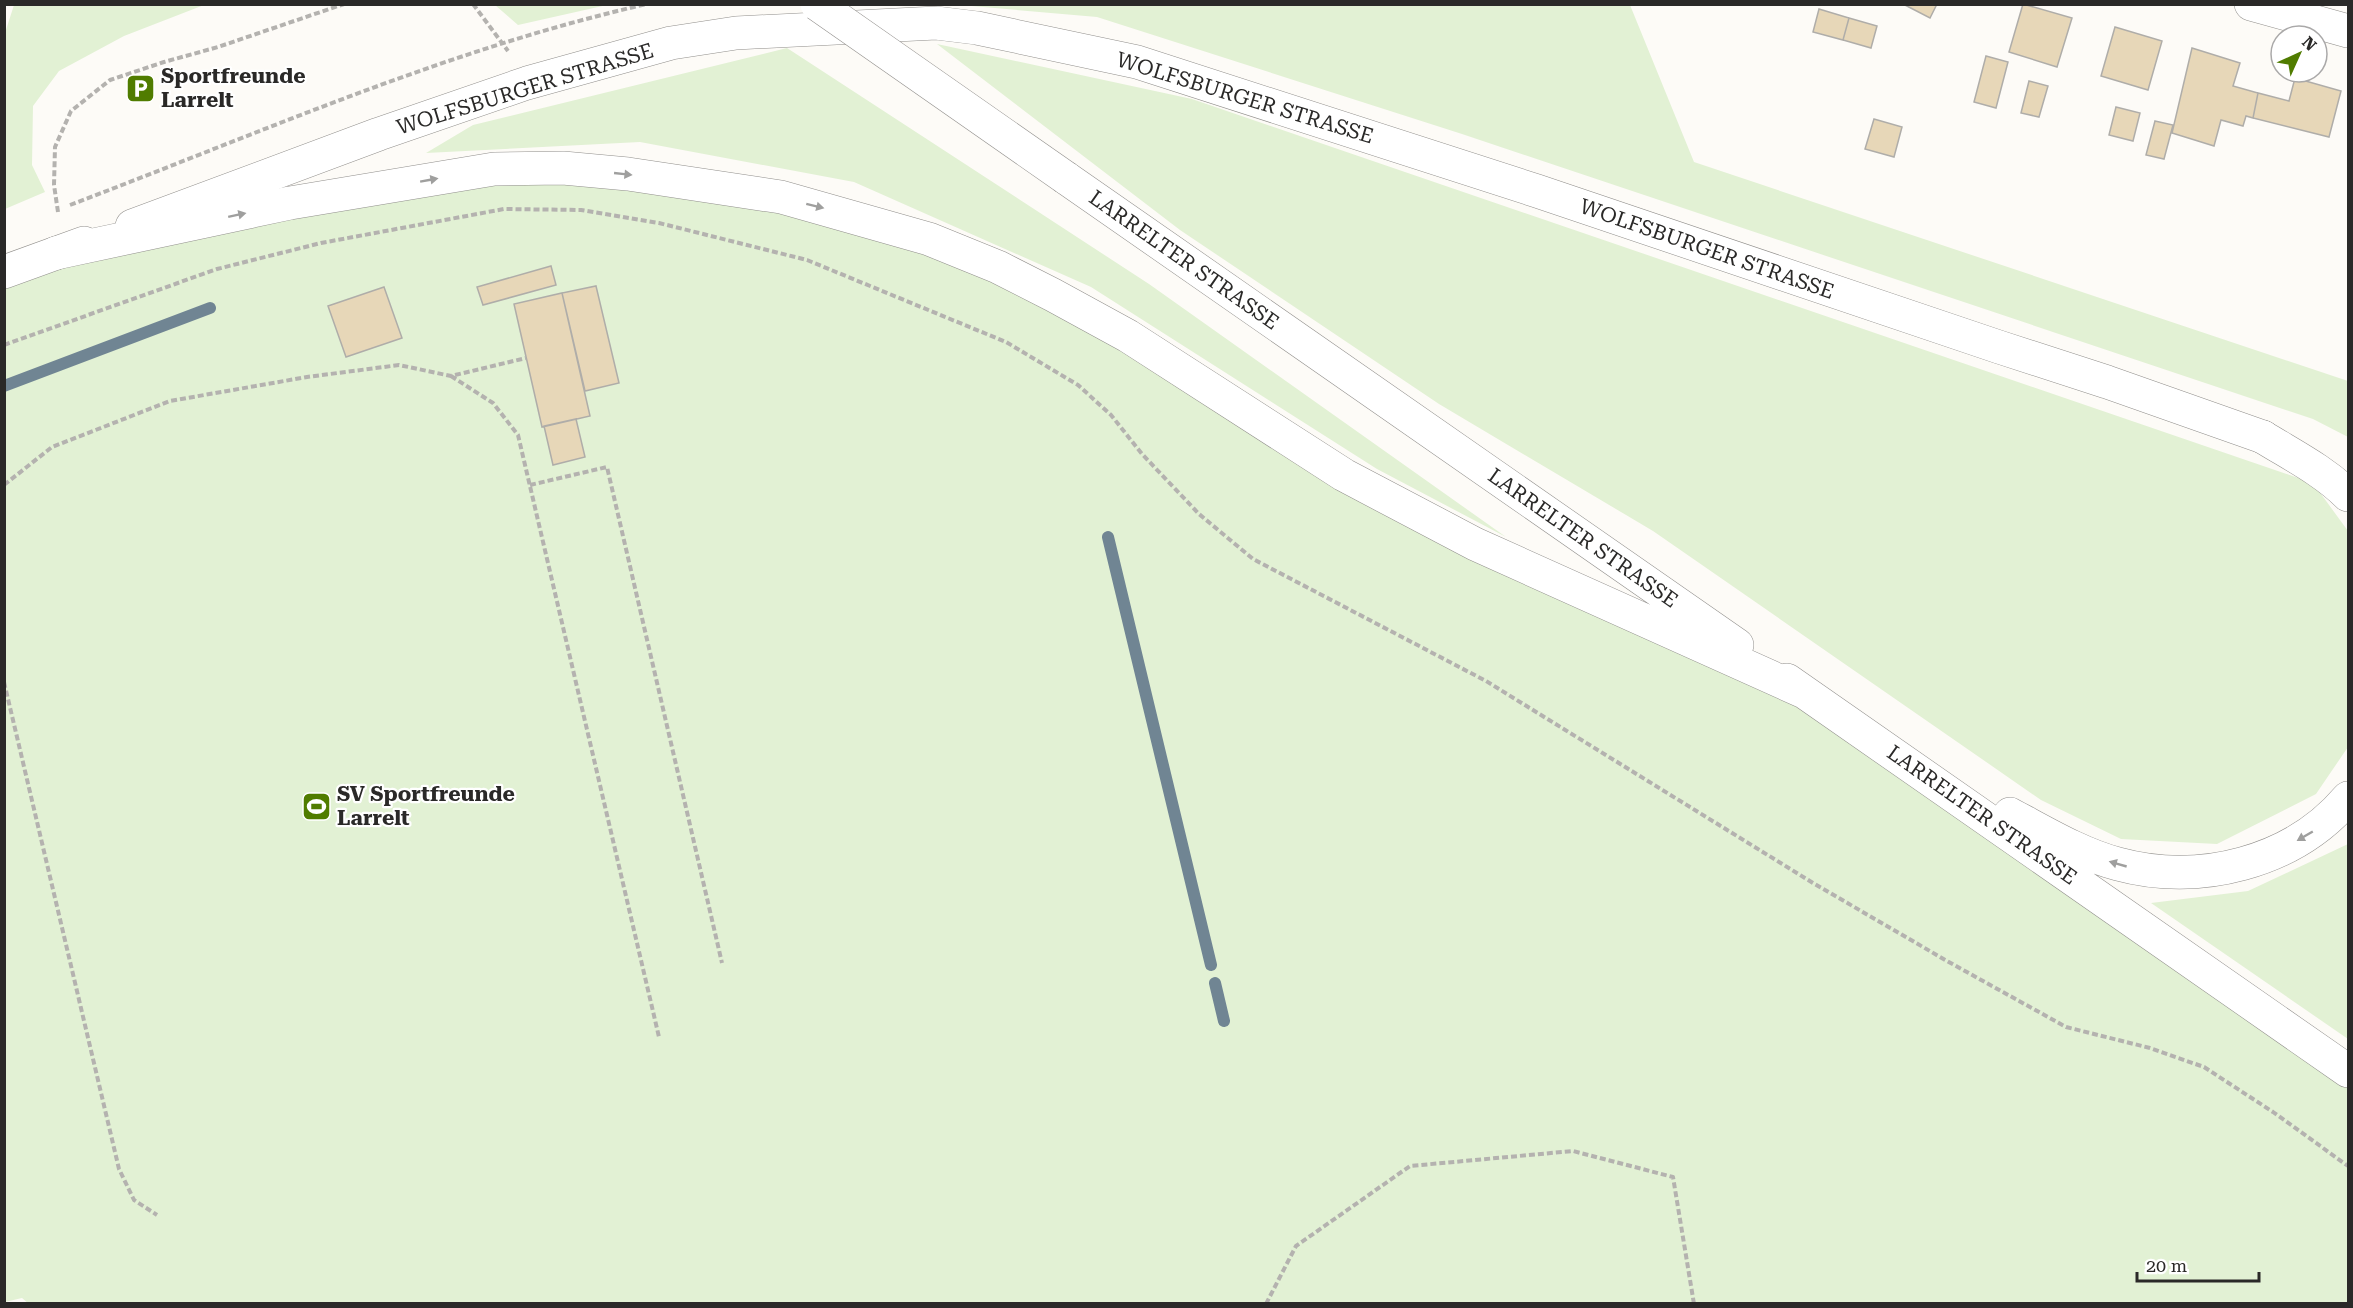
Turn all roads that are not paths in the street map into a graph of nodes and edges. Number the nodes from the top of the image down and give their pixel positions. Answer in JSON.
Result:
{"nodes":[{"id":1,"x":817,"y":4,"type":"edge"},
{"id":2,"x":2251,"y":4,"type":"edge"},
{"id":3,"x":2299,"y":11,"type":"edge"},
{"id":4,"x":2349,"y":31,"type":"edge"},
{"id":5,"x":56,"y":253,"type":"junction"},
{"id":6,"x":4,"y":272,"type":"edge"},
{"id":7,"x":2263,"y":437,"type":"junction"},
{"id":8,"x":2349,"y":470,"type":"edge"},
{"id":9,"x":2349,"y":495,"type":"edge"},
{"id":10,"x":1815,"y":699,"type":"junction"},
{"id":11,"x":2349,"y":798,"type":"edge"},
{"id":12,"x":2349,"y":1071,"type":"edge"}],
"edges":[{"from":1,"to":10,"type":"main road","name":"LARRELTER STRASSE","bridge":true},
{"from":2,"to":3,"type":"main road"},
{"from":3,"to":4,"type":"main road"},
{"from":5,"to":6,"type":"main road","name":"WOLFSBURGER STRASSE"},
{"from":5,"to":7,"type":"main road","name":"WOLFSBURGER STRASSE"},
{"from":5,"to":10,"type":"main road","one_way":true},
{"from":7,"to":8,"type":"main road"},
{"from":7,"to":9,"type":"main road"},
{"from":11,"to":10,"type":"main road","one_way":true},
{"from":10,"to":12,"type":"main road","name":"LARRELTER STRASSE"}]}
